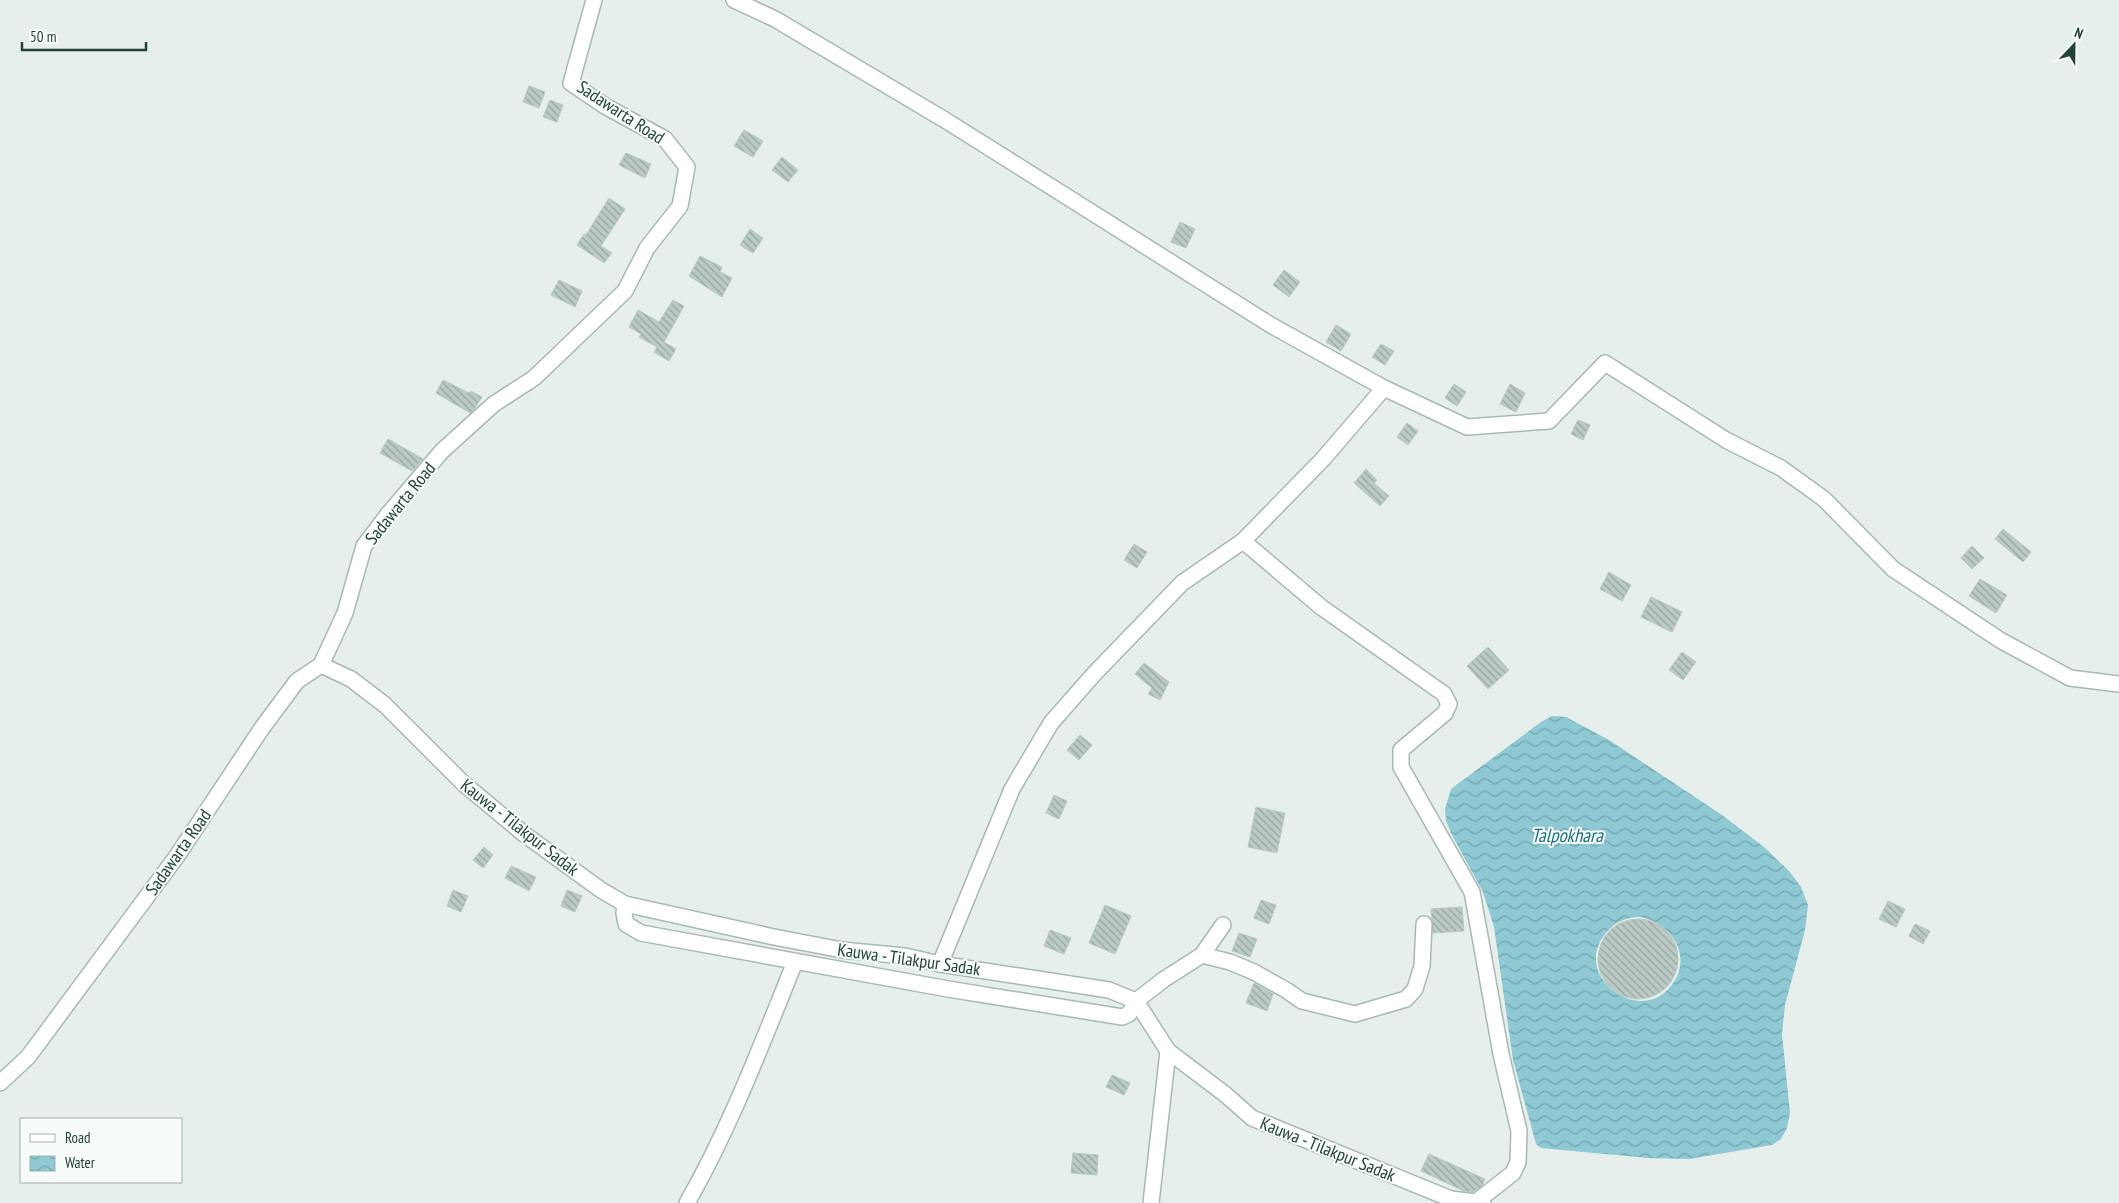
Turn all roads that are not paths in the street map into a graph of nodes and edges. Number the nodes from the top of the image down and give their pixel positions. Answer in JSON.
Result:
{"nodes":[{"id":1,"x":594,"y":0,"type":"edge"},
{"id":2,"x":734,"y":0,"type":"edge"},
{"id":3,"x":1384,"y":388,"type":"junction"},
{"id":4,"x":1243,"y":541,"type":"junction"},
{"id":5,"x":321,"y":665,"type":"junction"},
{"id":6,"x":2119,"y":684,"type":"edge"},
{"id":7,"x":625,"y":904,"type":"junction"},
{"id":8,"x":1424,"y":924,"type":"dead end"},
{"id":9,"x":1223,"y":925,"type":"dead end"},
{"id":10,"x":1202,"y":955,"type":"junction"},
{"id":11,"x":795,"y":962,"type":"junction"},
{"id":12,"x":940,"y":964,"type":"junction"},
{"id":13,"x":1136,"y":1001,"type":"junction"},
{"id":14,"x":1168,"y":1051,"type":"junction"},
{"id":15,"x":0,"y":1083,"type":"edge"},
{"id":16,"x":687,"y":1203,"type":"edge"},
{"id":17,"x":1151,"y":1203,"type":"edge"},
{"id":18,"x":1479,"y":1203,"type":"edge"}],
"edges":[{"from":1,"to":5,"type":"street","name":"Sadawarta Road"},
{"from":2,"to":3,"type":"street"},
{"from":3,"to":4,"type":"street"},
{"from":3,"to":6,"type":"street"},
{"from":4,"to":12,"type":"street"},
{"from":4,"to":18,"type":"street"},
{"from":5,"to":7,"type":"street","name":"Kauwa - Tilakpur Sadak"},
{"from":5,"to":15,"type":"street","name":"Sadawarta Road"},
{"from":7,"to":11,"type":"street"},
{"from":7,"to":12,"type":"street","name":"Kauwa - Tilakpur Sadak"},
{"from":8,"to":10,"type":"street"},
{"from":9,"to":10,"type":"street"},
{"from":10,"to":13,"type":"street"},
{"from":11,"to":13,"type":"street"},
{"from":11,"to":16,"type":"street"},
{"from":12,"to":13,"type":"street","name":"Kauwa - Tilakpur Sadak"},
{"from":13,"to":14,"type":"street","name":"Kauwa - Tilakpur Sadak"},
{"from":14,"to":17,"type":"street"},
{"from":14,"to":18,"type":"street","name":"Kauwa - Tilakpur Sadak"}]}
